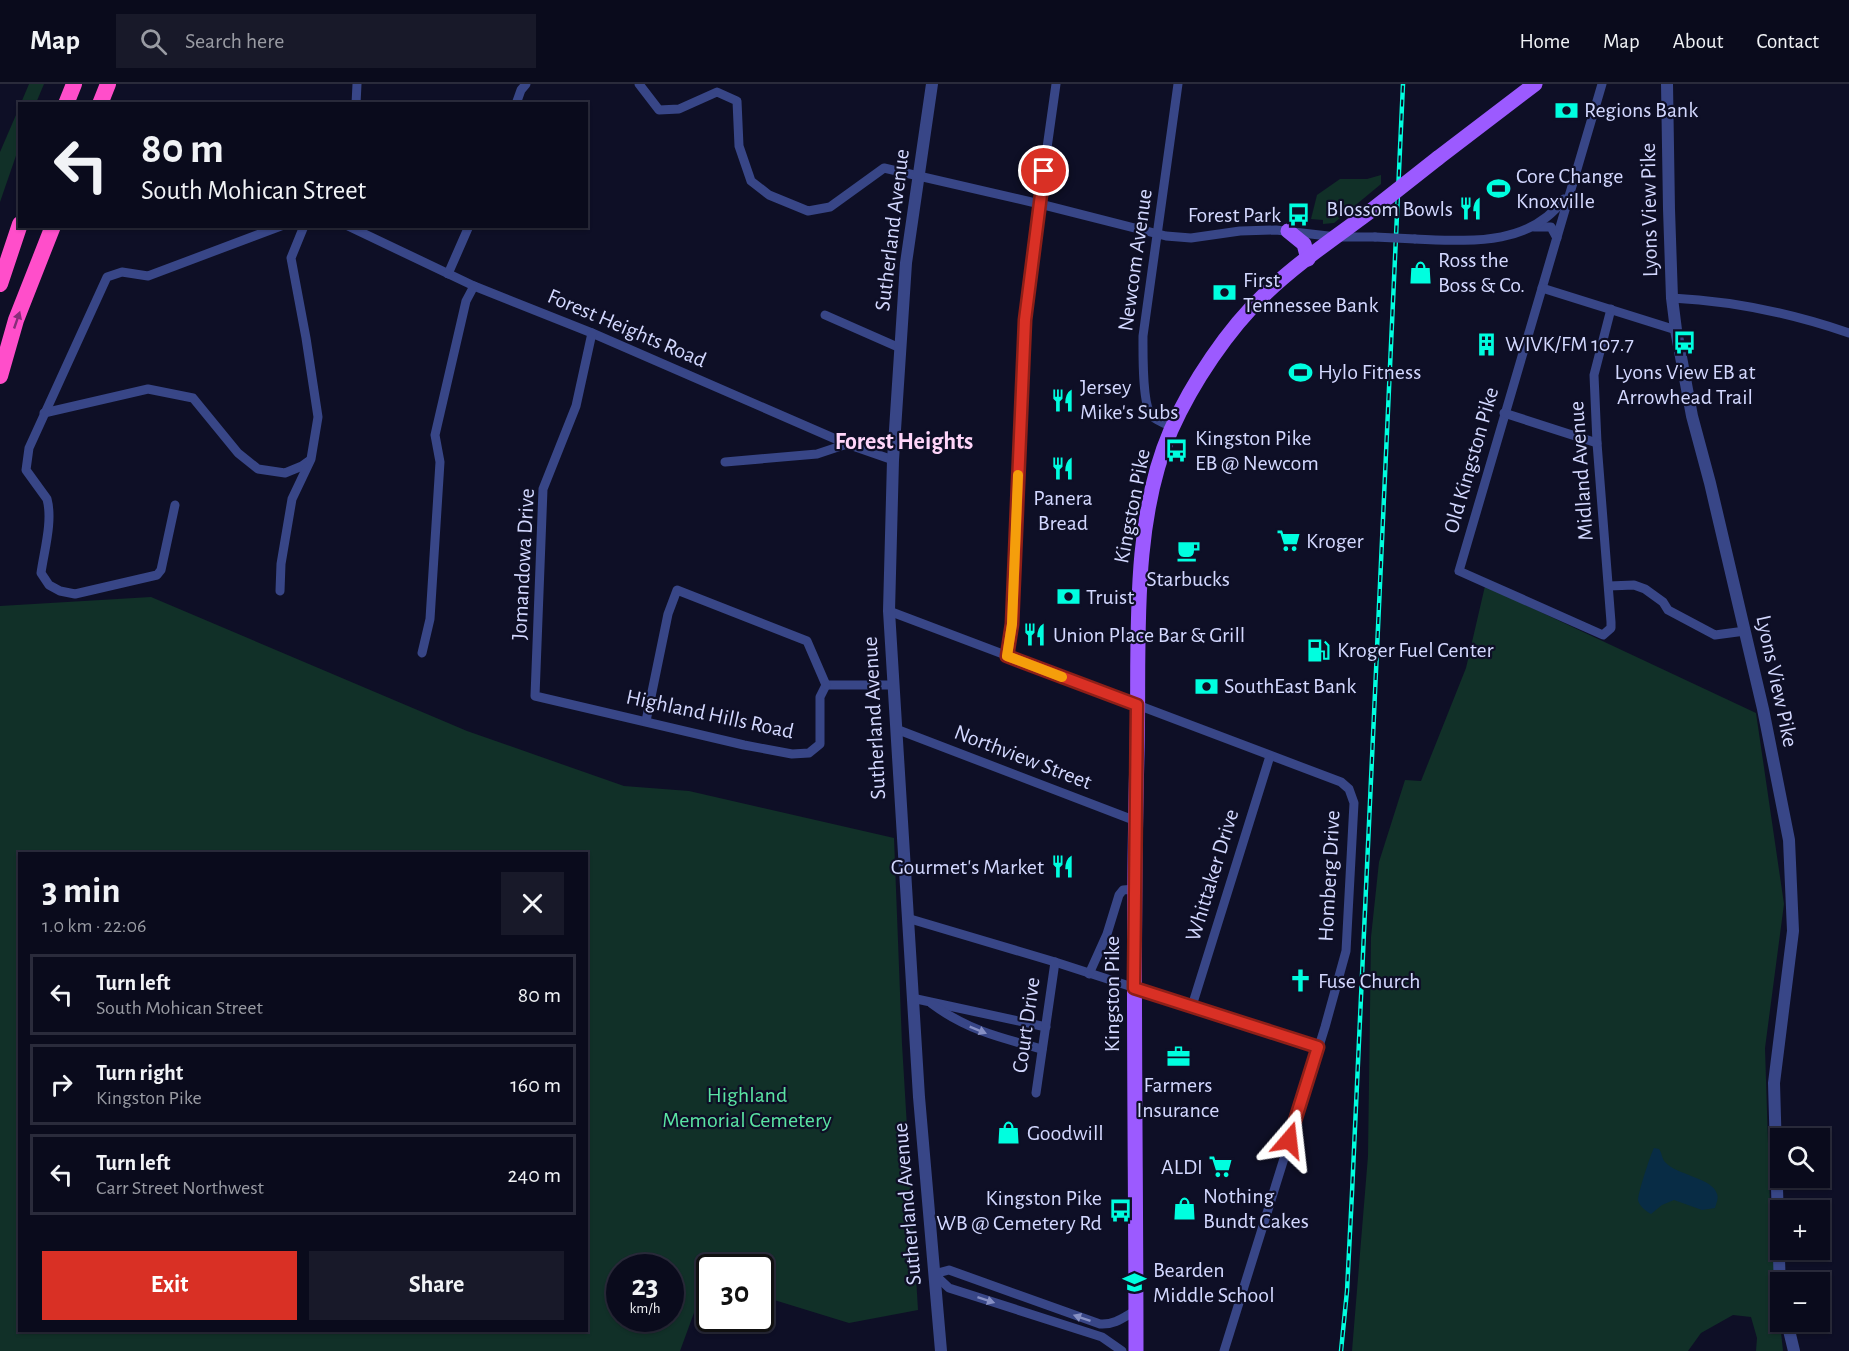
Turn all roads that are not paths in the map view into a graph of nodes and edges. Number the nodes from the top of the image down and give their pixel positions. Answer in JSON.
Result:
{"nodes":[{"id":1,"x":74,"y":84,"type":"edge"},
{"id":2,"x":108,"y":84,"type":"edge"},
{"id":3,"x":357,"y":84,"type":"edge"},
{"id":4,"x":526,"y":84,"type":"edge"},
{"id":5,"x":639,"y":84,"type":"edge"},
{"id":6,"x":932,"y":84,"type":"edge"},
{"id":7,"x":1056,"y":84,"type":"edge"},
{"id":8,"x":1178,"y":84,"type":"edge"},
{"id":9,"x":1602,"y":84,"type":"edge"},
{"id":10,"x":1667,"y":84,"type":"edge"},
{"id":11,"x":1532,"y":85,"type":"edge"},
{"id":12,"x":67,"y":102,"type":"edge"},
{"id":13,"x":101,"y":102,"type":"edge"},
{"id":14,"x":356,"y":102,"type":"edge"},
{"id":15,"x":517,"y":102,"type":"edge"},
{"id":16,"x":920,"y":176,"type":"junction"},
{"id":17,"x":1569,"y":192,"type":"junction"},
{"id":18,"x":1040,"y":204,"type":"junction"},
{"id":19,"x":19,"y":228,"type":"edge"},
{"id":20,"x":52,"y":228,"type":"edge"},
{"id":21,"x":276,"y":228,"type":"edge"},
{"id":22,"x":303,"y":228,"type":"edge"},
{"id":23,"x":352,"y":228,"type":"edge"},
{"id":24,"x":468,"y":228,"type":"edge"},
{"id":25,"x":1529,"y":228,"type":"junction"},
{"id":26,"x":1288,"y":231,"type":"junction"},
{"id":27,"x":1158,"y":235,"type":"junction"},
{"id":28,"x":1336,"y":237,"type":"junction"},
{"id":29,"x":1557,"y":238,"type":"junction"},
{"id":30,"x":1308,"y":259,"type":"junction"},
{"id":31,"x":448,"y":274,"type":"junction"},
{"id":32,"x":0,"y":284,"type":"edge"},
{"id":33,"x":474,"y":286,"type":"junction"},
{"id":34,"x":1542,"y":288,"type":"junction"},
{"id":35,"x":1672,"y":298,"type":"junction"},
{"id":36,"x":1611,"y":309,"type":"junction"},
{"id":37,"x":825,"y":315,"type":"dead end"},
{"id":38,"x":1676,"y":330,"type":"junction"},
{"id":39,"x":592,"y":333,"type":"junction"},
{"id":40,"x":1849,"y":333,"type":"edge"},
{"id":41,"x":900,"y":348,"type":"junction"},
{"id":42,"x":0,"y":376,"type":"edge"},
{"id":43,"x":44,"y":411,"type":"junction"},
{"id":44,"x":1504,"y":413,"type":"junction"},
{"id":45,"x":1173,"y":427,"type":"junction"},
{"id":46,"x":1597,"y":443,"type":"junction"},
{"id":47,"x":847,"y":444,"type":"junction"},
{"id":48,"x":311,"y":459,"type":"junction"},
{"id":49,"x":893,"y":460,"type":"junction"},
{"id":50,"x":725,"y":462,"type":"dead end"},
{"id":51,"x":175,"y":505,"type":"dead end"},
{"id":52,"x":1609,"y":586,"type":"junction"},
{"id":53,"x":280,"y":591,"type":"dead end"},
{"id":54,"x":889,"y":611,"type":"junction"},
{"id":55,"x":1745,"y":631,"type":"junction"},
{"id":56,"x":1607,"y":632,"type":"joint"},
{"id":57,"x":422,"y":653,"type":"dead end"},
{"id":58,"x":1007,"y":656,"type":"junction"},
{"id":59,"x":826,"y":685,"type":"junction"},
{"id":60,"x":893,"y":685,"type":"junction"},
{"id":61,"x":535,"y":696,"type":"joint"},
{"id":62,"x":1137,"y":705,"type":"junction"},
{"id":63,"x":646,"y":721,"type":"junction"},
{"id":64,"x":896,"y":729,"type":"junction"},
{"id":65,"x":1270,"y":756,"type":"junction"},
{"id":66,"x":1136,"y":821,"type":"junction"},
{"id":67,"x":1136,"y":889,"type":"junction"},
{"id":68,"x":908,"y":918,"type":"junction"},
{"id":69,"x":1055,"y":962,"type":"junction"},
{"id":70,"x":1089,"y":974,"type":"junction"},
{"id":71,"x":1134,"y":988,"type":"junction"},
{"id":72,"x":912,"y":998,"type":"junction"},
{"id":73,"x":928,"y":1001,"type":"junction"},
{"id":74,"x":1192,"y":1006,"type":"junction"},
{"id":75,"x":1046,"y":1027,"type":"junction"},
{"id":76,"x":1318,"y":1047,"type":"junction"},
{"id":77,"x":1042,"y":1049,"type":"junction"},
{"id":78,"x":1036,"y":1093,"type":"dead end"},
{"id":79,"x":1779,"y":1272,"type":"edge"},
{"id":80,"x":934,"y":1274,"type":"junction"},
{"id":81,"x":1136,"y":1311,"type":"junction"},
{"id":82,"x":1789,"y":1332,"type":"edge"},
{"id":83,"x":941,"y":1351,"type":"edge"},
{"id":84,"x":1122,"y":1351,"type":"edge"},
{"id":85,"x":1136,"y":1351,"type":"edge"},
{"id":86,"x":1224,"y":1351,"type":"edge"},
{"id":87,"x":1794,"y":1351,"type":"edge"}],
"edges":[{"from":1,"to":12,"type":"highway"},
{"from":2,"to":13,"type":"highway"},
{"from":3,"to":14,"type":"street"},
{"from":4,"to":15,"type":"street"},
{"from":5,"to":16,"type":"street"},
{"from":6,"to":16,"type":"street","name":"Sutherland Avenue"},
{"from":7,"to":18,"type":"street"},
{"from":8,"to":27,"type":"street","name":"Newcom Avenue"},
{"from":9,"to":17,"type":"street","name":"Old Kingston Pike"},
{"from":10,"to":35,"type":"street","name":"Lyons View Pike"},
{"from":11,"to":28,"type":"main road","name":"Kingston Pike","bridge":true},
{"from":16,"to":18,"type":"street"},
{"from":16,"to":41,"type":"street","name":"Sutherland Avenue"},
{"from":17,"to":25,"type":"street"},
{"from":17,"to":29,"type":"street","name":"Old Kingston Pike"},
{"from":18,"to":27,"type":"street"},
{"from":18,"to":58,"type":"street"},
{"from":19,"to":32,"type":"highway"},
{"from":42,"to":20,"type":"highway","one_way":true},
{"from":21,"to":43,"type":"street"},
{"from":22,"to":48,"type":"street"},
{"from":23,"to":31,"type":"street","name":"Forest Heights Road"},
{"from":24,"to":31,"type":"street"},
{"from":25,"to":28,"type":"street","bridge":true},
{"from":25,"to":29,"type":"street"},
{"from":26,"to":27,"type":"street"},
{"from":26,"to":28,"type":"street"},
{"from":26,"to":30,"type":"main road"},
{"from":27,"to":45,"type":"street","name":"Newcom Avenue"},
{"from":28,"to":30,"type":"main road","name":"Kingston Pike"},
{"from":29,"to":34,"type":"street","name":"Old Kingston Pike"},
{"from":30,"to":45,"type":"main road","name":"Kingston Pike"},
{"from":31,"to":33,"type":"street","name":"Forest Heights Road"},
{"from":33,"to":39,"type":"street","name":"Forest Heights Road"},
{"from":33,"to":57,"type":"street"},
{"from":34,"to":36,"type":"street"},
{"from":34,"to":44,"type":"street","name":"Old Kingston Pike"},
{"from":35,"to":38,"type":"street","name":"Lyons View Pike"},
{"from":35,"to":40,"type":"street"},
{"from":36,"to":38,"type":"street"},
{"from":36,"to":46,"type":"street","name":"Midland Avenue"},
{"from":37,"to":41,"type":"street"},
{"from":38,"to":55,"type":"street","name":"Lyons View Pike"},
{"from":39,"to":47,"type":"street","name":"Forest Heights Road"},
{"from":39,"to":61,"type":"street","name":"Jomandowa Drive"},
{"from":41,"to":49,"type":"street","name":"Sutherland Avenue"},
{"from":43,"to":48,"type":"street"},
{"from":43,"to":51,"type":"street"},
{"from":44,"to":46,"type":"street"},
{"from":44,"to":56,"type":"street","name":"Old Kingston Pike"},
{"from":45,"to":62,"type":"main road","name":"Kingston Pike"},
{"from":46,"to":52,"type":"street","name":"Midland Avenue"},
{"from":47,"to":49,"type":"street","name":"Forest Heights Road"},
{"from":47,"to":50,"type":"street"},
{"from":48,"to":53,"type":"street"},
{"from":49,"to":54,"type":"street","name":"Sutherland Avenue"},
{"from":52,"to":55,"type":"street"},
{"from":52,"to":56,"type":"street","name":"Midland Avenue"},
{"from":54,"to":58,"type":"street","name":"Homberg Drive"},
{"from":54,"to":60,"type":"street","name":"Sutherland Avenue"},
{"from":55,"to":79,"type":"street","name":"Lyons View Pike"},
{"from":58,"to":62,"type":"street","name":"Homberg Drive"},
{"from":59,"to":60,"type":"street"},
{"from":59,"to":63,"type":"street","name":"Highland Hills Road"},
{"from":59,"to":63,"type":"street"},
{"from":60,"to":64,"type":"street","name":"Sutherland Avenue"},
{"from":61,"to":63,"type":"street","name":"Highland Hills Road"},
{"from":62,"to":65,"type":"street","name":"Homberg Drive"},
{"from":62,"to":66,"type":"main road","name":"Kingston Pike"},
{"from":64,"to":66,"type":"street","name":"Northview Street"},
{"from":64,"to":68,"type":"street","name":"Sutherland Avenue"},
{"from":65,"to":74,"type":"street","name":"Whittaker Drive"},
{"from":65,"to":76,"type":"street","name":"Homberg Drive"},
{"from":66,"to":67,"type":"main road","name":"Kingston Pike"},
{"from":67,"to":70,"type":"street"},
{"from":67,"to":71,"type":"main road","name":"Kingston Pike"},
{"from":68,"to":69,"type":"street"},
{"from":68,"to":72,"type":"street","name":"Sutherland Avenue"},
{"from":69,"to":70,"type":"street"},
{"from":69,"to":75,"type":"street","name":"Court Drive"},
{"from":70,"to":71,"type":"street"},
{"from":71,"to":74,"type":"street"},
{"from":71,"to":81,"type":"main road","name":"Kingston Pike"},
{"from":72,"to":73,"type":"street"},
{"from":72,"to":80,"type":"street","name":"Sutherland Avenue"},
{"from":73,"to":75,"type":"street"},
{"from":73,"to":77,"type":"street","one_way":true},
{"from":74,"to":76,"type":"street"},
{"from":75,"to":77,"type":"street","name":"Court Drive"},
{"from":76,"to":86,"type":"street","name":"Homberg Drive"},
{"from":77,"to":78,"type":"street","name":"Court Drive"},
{"from":81,"to":80,"type":"street","one_way":true},
{"from":80,"to":83,"type":"street","name":"Sutherland Avenue"},
{"from":80,"to":84,"type":"street","one_way":true},
{"from":81,"to":85,"type":"main road","name":"Kingston Pike"},
{"from":82,"to":87,"type":"street"}]}
